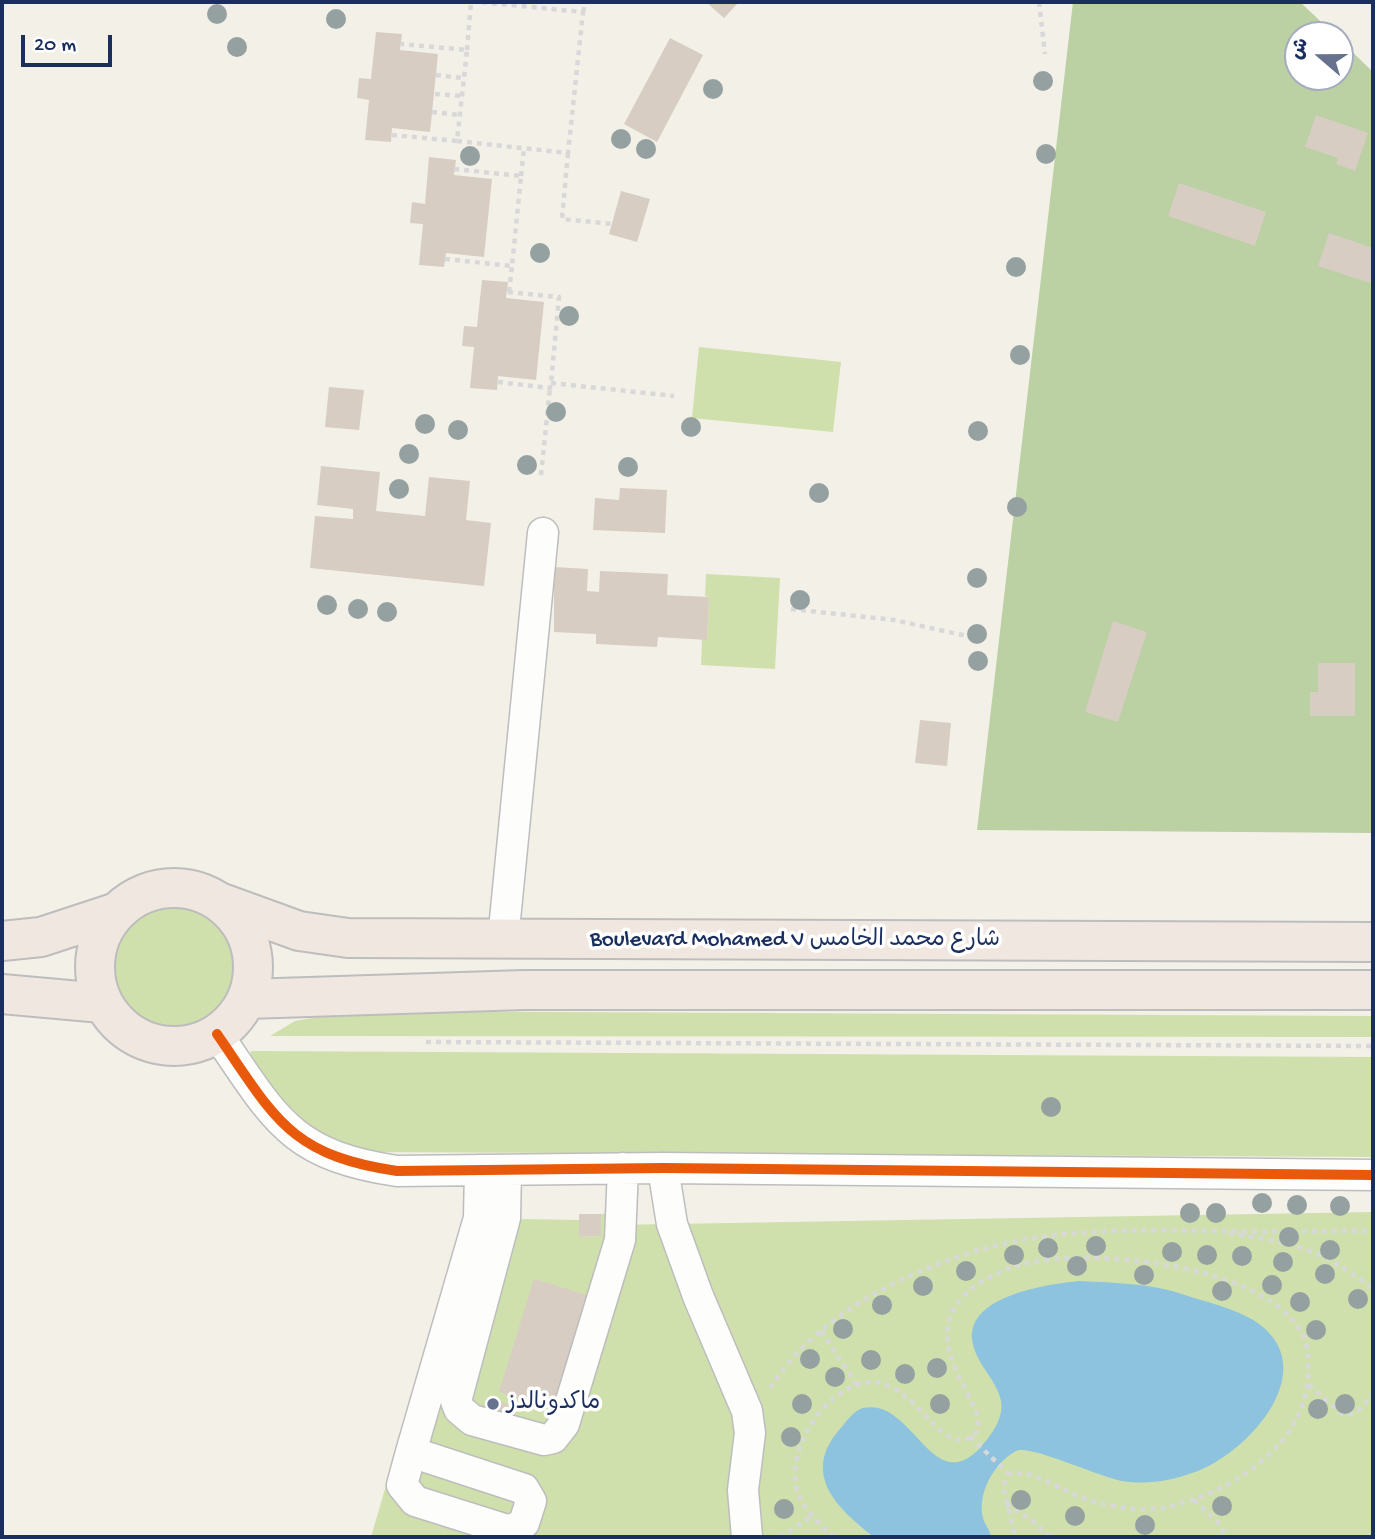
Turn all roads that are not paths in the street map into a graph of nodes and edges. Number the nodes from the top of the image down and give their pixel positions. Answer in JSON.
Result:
{"nodes":[{"id":1,"x":544,"y":533,"type":"dead end"},
{"id":2,"x":222,"y":903,"type":"junction"},
{"id":3,"x":114,"y":913,"type":"junction"},
{"id":4,"x":503,"y":940,"type":"junction"},
{"id":5,"x":2,"y":941,"type":"edge"},
{"id":6,"x":1373,"y":942,"type":"edge"},
{"id":7,"x":1373,"y":990,"type":"edge"},
{"id":8,"x":2,"y":994,"type":"edge"},
{"id":9,"x":247,"y":999,"type":"junction"},
{"id":10,"x":102,"y":1003,"type":"junction"},
{"id":11,"x":217,"y":1034,"type":"junction"},
{"id":12,"x":623,"y":1168,"type":"junction"},
{"id":13,"x":663,"y":1168,"type":"junction"},
{"id":14,"x":493,"y":1170,"type":"junction"},
{"id":15,"x":1373,"y":1175,"type":"edge"},
{"id":16,"x":411,"y":1452,"type":"dead end"},
{"id":17,"x":747,"y":1537,"type":"edge"}],
"edges":[{"from":1,"to":4,"type":"street"},
{"from":2,"to":3,"type":"main road"},
{"from":2,"to":4,"type":"main road","name":"Boulevard Mohamed V شارع محمد الخامس"},
{"from":2,"to":9,"type":"main road"},
{"from":3,"to":5,"type":"main road"},
{"from":3,"to":10,"type":"main road"},
{"from":4,"to":6,"type":"main road","name":"Boulevard Mohamed V شارع محمد الخامس"},
{"from":7,"to":9,"type":"main road"},
{"from":8,"to":10,"type":"main road"},
{"from":9,"to":11,"type":"main road"},
{"from":10,"to":11,"type":"main road"},
{"from":11,"to":14,"type":"street"},
{"from":12,"to":13,"type":"street"},
{"from":12,"to":14,"type":"street"},
{"from":12,"to":14,"type":"street"},
{"from":13,"to":15,"type":"street"},
{"from":13,"to":17,"type":"street"},
{"from":14,"to":16,"type":"street"}]}
